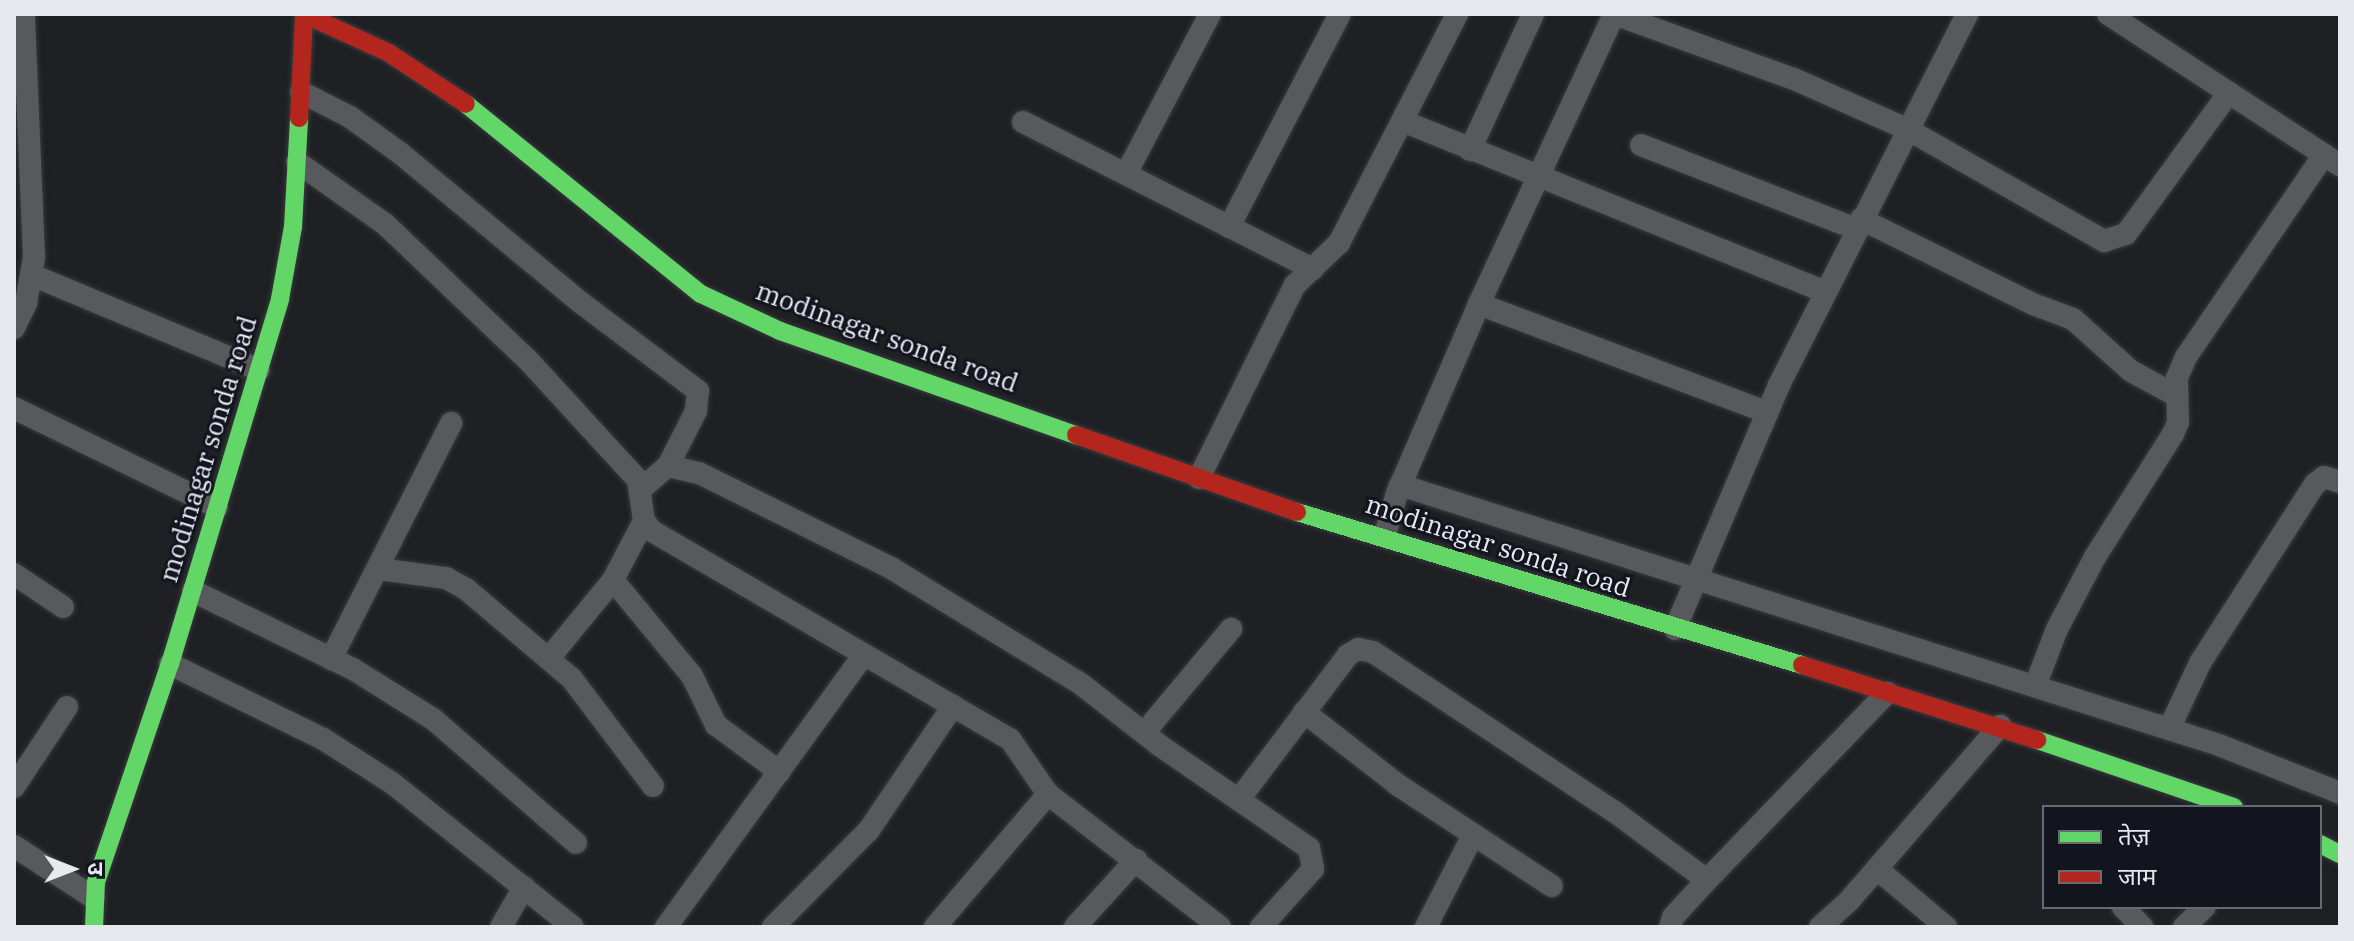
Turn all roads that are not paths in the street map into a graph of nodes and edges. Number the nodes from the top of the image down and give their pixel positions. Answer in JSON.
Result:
{"nodes":[{"id":1,"x":1210,"y":14,"type":"edge"},
{"id":2,"x":1340,"y":14,"type":"edge"},
{"id":3,"x":1457,"y":14,"type":"edge"},
{"id":4,"x":1533,"y":14,"type":"edge"},
{"id":5,"x":1614,"y":14,"type":"edge"},
{"id":6,"x":1967,"y":14,"type":"edge"},
{"id":7,"x":2108,"y":14,"type":"edge"},
{"id":8,"x":313,"y":16,"type":"edge"},
{"id":9,"x":21,"y":21,"type":"edge"},
{"id":10,"x":301,"y":92,"type":"junction"},
{"id":11,"x":2229,"y":93,"type":"junction"},
{"id":12,"x":21,"y":108,"type":"edge"},
{"id":13,"x":1023,"y":122,"type":"dead end"},
{"id":14,"x":1405,"y":122,"type":"junction"},
{"id":15,"x":1907,"y":129,"type":"junction"},
{"id":16,"x":1641,"y":145,"type":"dead end"},
{"id":17,"x":1470,"y":150,"type":"junction"},
{"id":18,"x":2332,"y":160,"type":"edge"},
{"id":19,"x":297,"y":162,"type":"junction"},
{"id":20,"x":1126,"y":174,"type":"junction"},
{"id":21,"x":1539,"y":180,"type":"junction"},
{"id":22,"x":23,"y":214,"type":"edge"},
{"id":23,"x":1858,"y":224,"type":"junction"},
{"id":24,"x":1229,"y":227,"type":"junction"},
{"id":25,"x":1313,"y":269,"type":"junction"},
{"id":26,"x":32,"y":275,"type":"junction"},
{"id":27,"x":1825,"y":292,"type":"junction"},
{"id":28,"x":1479,"y":304,"type":"junction"},
{"id":29,"x":14,"y":328,"type":"edge"},
{"id":30,"x":259,"y":370,"type":"junction"},
{"id":31,"x":2175,"y":395,"type":"junction"},
{"id":32,"x":14,"y":408,"type":"edge"},
{"id":33,"x":1767,"y":412,"type":"junction"},
{"id":34,"x":451,"y":423,"type":"dead end"},
{"id":35,"x":668,"y":466,"type":"junction"},
{"id":36,"x":1202,"y":469,"type":"junction"},
{"id":37,"x":2340,"y":482,"type":"edge"},
{"id":38,"x":1399,"y":489,"type":"junction"},
{"id":39,"x":640,"y":490,"type":"junction"},
{"id":40,"x":217,"y":507,"type":"junction"},
{"id":41,"x":644,"y":521,"type":"junction"},
{"id":42,"x":1385,"y":530,"type":"junction"},
{"id":43,"x":379,"y":569,"type":"junction"},
{"id":44,"x":14,"y":574,"type":"edge"},
{"id":45,"x":613,"y":580,"type":"junction"},
{"id":46,"x":193,"y":591,"type":"junction"},
{"id":47,"x":1685,"y":603,"type":"junction"},
{"id":48,"x":63,"y":607,"type":"dead end"},
{"id":49,"x":1231,"y":629,"type":"dead end"},
{"id":50,"x":864,"y":654,"type":"junction"},
{"id":51,"x":550,"y":657,"type":"junction"},
{"id":52,"x":331,"y":659,"type":"junction"},
{"id":53,"x":170,"y":664,"type":"junction"},
{"id":54,"x":2035,"y":686,"type":"junction"},
{"id":55,"x":1887,"y":693,"type":"junction"},
{"id":56,"x":953,"y":706,"type":"junction"},
{"id":57,"x":67,"y":707,"type":"dead end"},
{"id":58,"x":1304,"y":712,"type":"junction"},
{"id":59,"x":2000,"y":726,"type":"junction"},
{"id":60,"x":2169,"y":729,"type":"junction"},
{"id":61,"x":1144,"y":733,"type":"junction"},
{"id":62,"x":780,"y":772,"type":"junction"},
{"id":63,"x":653,"y":786,"type":"dead end"},
{"id":64,"x":14,"y":787,"type":"edge"},
{"id":65,"x":2340,"y":793,"type":"edge"},
{"id":66,"x":1048,"y":794,"type":"junction"},
{"id":67,"x":1240,"y":798,"type":"junction"},
{"id":68,"x":2197,"y":801,"type":"edge"},
{"id":69,"x":2222,"y":805,"type":"edge"},
{"id":70,"x":1473,"y":835,"type":"junction"},
{"id":71,"x":576,"y":843,"type":"dead end"},
{"id":72,"x":2322,"y":845,"type":"edge"},
{"id":73,"x":14,"y":846,"type":"edge"},
{"id":74,"x":2340,"y":854,"type":"edge"},
{"id":75,"x":1136,"y":860,"type":"junction"},
{"id":76,"x":1877,"y":869,"type":"junction"},
{"id":77,"x":1707,"y":880,"type":"junction"},
{"id":78,"x":1552,"y":886,"type":"dead end"},
{"id":79,"x":524,"y":887,"type":"junction"},
{"id":80,"x":94,"y":898,"type":"junction"},
{"id":81,"x":2125,"y":909,"type":"edge"},
{"id":82,"x":2203,"y":909,"type":"edge"},
{"id":83,"x":94,"y":927,"type":"edge"},
{"id":84,"x":501,"y":927,"type":"edge"},
{"id":85,"x":573,"y":927,"type":"edge"},
{"id":86,"x":666,"y":927,"type":"edge"},
{"id":87,"x":773,"y":927,"type":"edge"},
{"id":88,"x":935,"y":927,"type":"edge"},
{"id":89,"x":1075,"y":927,"type":"edge"},
{"id":90,"x":1219,"y":927,"type":"edge"},
{"id":91,"x":1261,"y":927,"type":"edge"},
{"id":92,"x":1426,"y":927,"type":"edge"},
{"id":93,"x":1670,"y":927,"type":"edge"},
{"id":94,"x":1820,"y":927,"type":"edge"},
{"id":95,"x":1946,"y":927,"type":"edge"},
{"id":96,"x":2142,"y":927,"type":"edge"},
{"id":97,"x":2184,"y":927,"type":"edge"}],
"edges":[{"from":1,"to":20,"type":"street"},
{"from":2,"to":24,"type":"street"},
{"from":3,"to":14,"type":"street"},
{"from":4,"to":17,"type":"street"},
{"from":5,"to":15,"type":"street"},
{"from":5,"to":21,"type":"street"},
{"from":6,"to":15,"type":"street"},
{"from":7,"to":11,"type":"street"},
{"from":8,"to":10,"type":"street","name":"modinagar sonda road"},
{"from":8,"to":36,"type":"street","name":"modinagar sonda road"},
{"from":9,"to":12,"type":"street"},
{"from":10,"to":19,"type":"street","name":"modinagar sonda road"},
{"from":10,"to":35,"type":"street"},
{"from":11,"to":15,"type":"street"},
{"from":11,"to":18,"type":"street"},
{"from":12,"to":22,"type":"street"},
{"from":13,"to":20,"type":"street"},
{"from":14,"to":17,"type":"street"},
{"from":14,"to":25,"type":"street"},
{"from":15,"to":23,"type":"street"},
{"from":16,"to":23,"type":"street"},
{"from":17,"to":21,"type":"street"},
{"from":18,"to":31,"type":"street"},
{"from":19,"to":30,"type":"street","name":"modinagar sonda road"},
{"from":19,"to":39,"type":"street"},
{"from":20,"to":24,"type":"street"},
{"from":21,"to":27,"type":"street"},
{"from":21,"to":28,"type":"street"},
{"from":22,"to":26,"type":"street"},
{"from":23,"to":27,"type":"street"},
{"from":23,"to":31,"type":"street"},
{"from":24,"to":25,"type":"street"},
{"from":25,"to":36,"type":"street"},
{"from":26,"to":29,"type":"street"},
{"from":26,"to":30,"type":"street"},
{"from":27,"to":33,"type":"street"},
{"from":28,"to":33,"type":"street"},
{"from":28,"to":38,"type":"street"},
{"from":30,"to":40,"type":"street","name":"modinagar sonda road"},
{"from":31,"to":54,"type":"street"},
{"from":32,"to":40,"type":"street"},
{"from":33,"to":47,"type":"street"},
{"from":34,"to":43,"type":"street"},
{"from":35,"to":39,"type":"street"},
{"from":35,"to":61,"type":"street"},
{"from":36,"to":42,"type":"street","name":"modinagar sonda road"},
{"from":37,"to":60,"type":"street"},
{"from":38,"to":42,"type":"street"},
{"from":38,"to":47,"type":"street"},
{"from":39,"to":41,"type":"street"},
{"from":40,"to":46,"type":"street","name":"modinagar sonda road"},
{"from":41,"to":45,"type":"street"},
{"from":41,"to":50,"type":"street"},
{"from":42,"to":47,"type":"street","name":"modinagar sonda road"},
{"from":43,"to":51,"type":"street"},
{"from":43,"to":52,"type":"street"},
{"from":44,"to":48,"type":"street"},
{"from":45,"to":51,"type":"street"},
{"from":45,"to":62,"type":"street"},
{"from":46,"to":52,"type":"street"},
{"from":46,"to":53,"type":"street","name":"modinagar sonda road"},
{"from":47,"to":54,"type":"street"},
{"from":47,"to":55,"type":"street","name":"modinagar sonda road"},
{"from":49,"to":61,"type":"street"},
{"from":50,"to":56,"type":"street"},
{"from":50,"to":62,"type":"street"},
{"from":51,"to":63,"type":"street"},
{"from":52,"to":71,"type":"street"},
{"from":53,"to":79,"type":"street"},
{"from":53,"to":80,"type":"street","name":"modinagar sonda road"},
{"from":54,"to":60,"type":"street"},
{"from":55,"to":59,"type":"street","name":"modinagar sonda road"},
{"from":55,"to":77,"type":"street"},
{"from":56,"to":66,"type":"street"},
{"from":56,"to":87,"type":"street"},
{"from":57,"to":64,"type":"street"},
{"from":58,"to":67,"type":"street"},
{"from":58,"to":70,"type":"street"},
{"from":58,"to":77,"type":"street"},
{"from":59,"to":68,"type":"street","name":"modinagar sonda road"},
{"from":59,"to":76,"type":"street"},
{"from":60,"to":65,"type":"street"},
{"from":61,"to":67,"type":"street"},
{"from":62,"to":86,"type":"street"},
{"from":66,"to":75,"type":"street"},
{"from":66,"to":88,"type":"street"},
{"from":67,"to":91,"type":"street"},
{"from":68,"to":69,"type":"street","name":"modinagar sonda road"},
{"from":70,"to":78,"type":"street"},
{"from":70,"to":92,"type":"street"},
{"from":72,"to":74,"type":"street"},
{"from":73,"to":80,"type":"street"},
{"from":75,"to":89,"type":"street"},
{"from":75,"to":90,"type":"street"},
{"from":76,"to":94,"type":"street"},
{"from":76,"to":95,"type":"street"},
{"from":77,"to":93,"type":"street"},
{"from":79,"to":84,"type":"street"},
{"from":79,"to":85,"type":"street"},
{"from":80,"to":83,"type":"street","name":"modinagar sonda road"},
{"from":81,"to":96,"type":"street"},
{"from":82,"to":97,"type":"street"}]}
